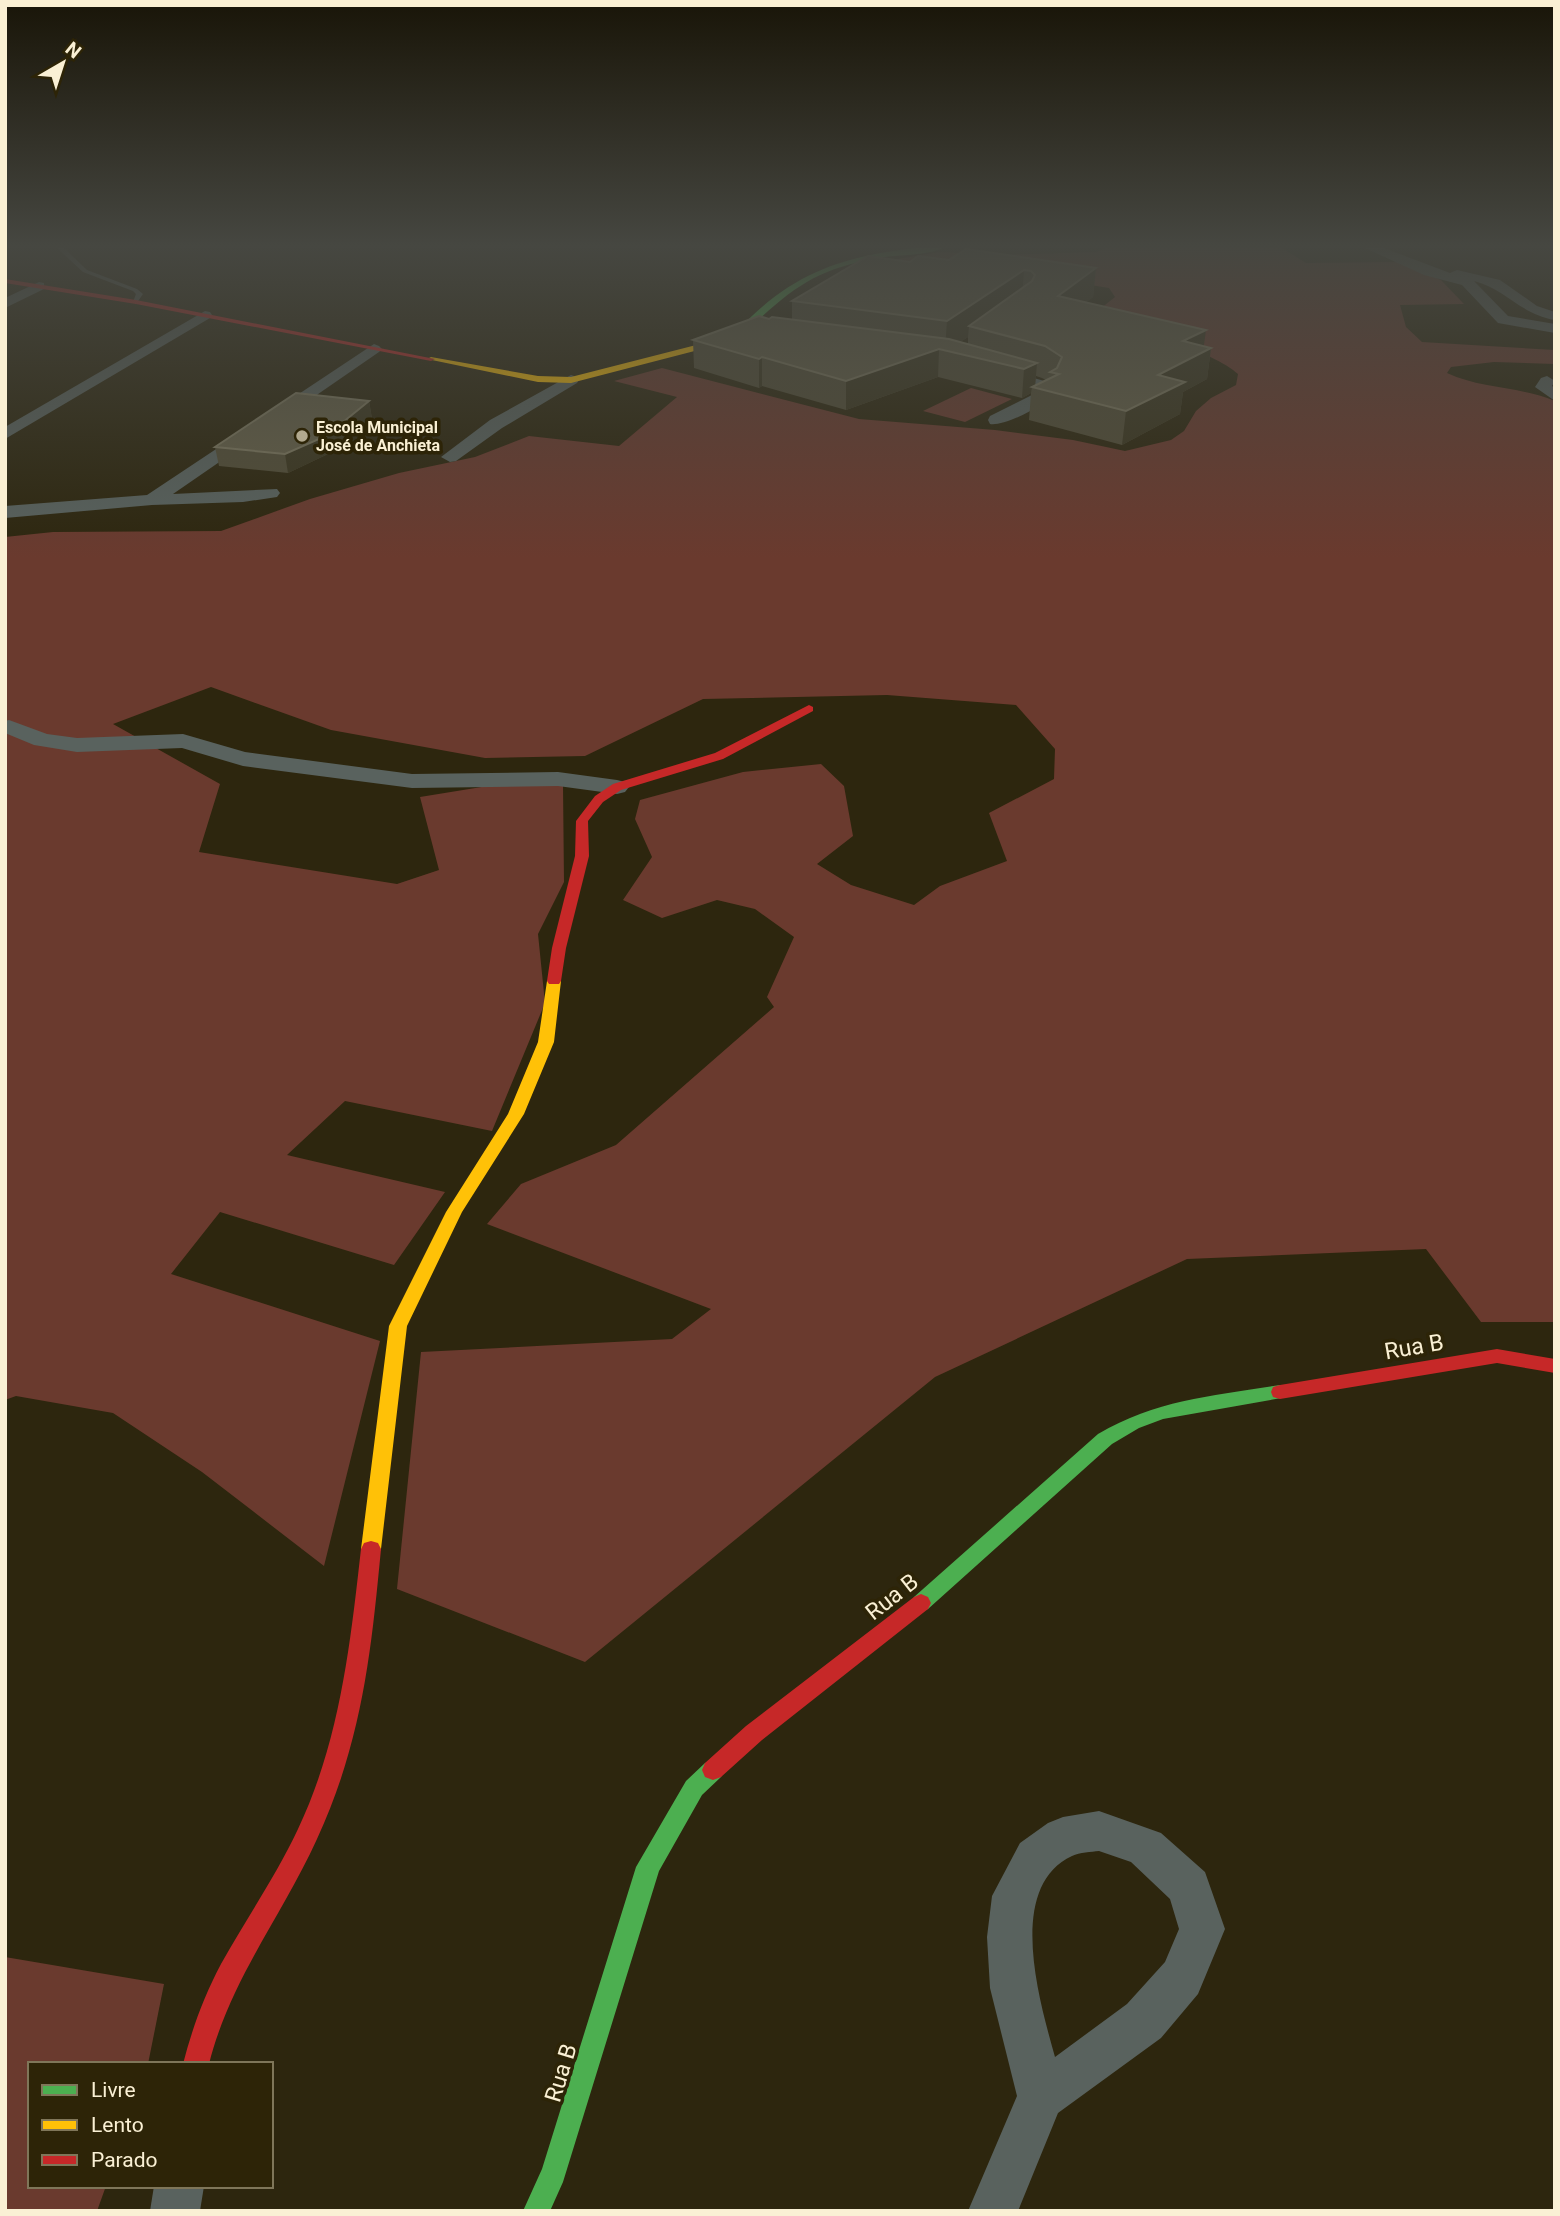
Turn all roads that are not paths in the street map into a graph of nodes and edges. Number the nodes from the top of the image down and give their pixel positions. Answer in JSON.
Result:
{"nodes":[{"id":1,"x":144,"y":351,"type":"edge"},
{"id":2,"x":370,"y":351,"type":"edge"},
{"id":3,"x":387,"y":351,"type":"edge"},
{"id":4,"x":683,"y":351,"type":"edge"},
{"id":5,"x":982,"y":369,"type":"edge"},
{"id":6,"x":571,"y":380,"type":"junction"},
{"id":7,"x":996,"y":420,"type":"dead end"},
{"id":8,"x":5,"y":434,"type":"edge"},
{"id":9,"x":450,"y":457,"type":"dead end"},
{"id":10,"x":271,"y":493,"type":"dead end"},
{"id":11,"x":152,"y":500,"type":"junction"},
{"id":12,"x":5,"y":512,"type":"edge"},
{"id":13,"x":809,"y":709,"type":"dead end"},
{"id":14,"x":9,"y":727,"type":"dead end"},
{"id":15,"x":617,"y":787,"type":"junction"},
{"id":16,"x":1555,"y":1366,"type":"edge"},
{"id":17,"x":196,"y":2062,"type":"edge"},
{"id":18,"x":1041,"y":2096,"type":"junction"},
{"id":19,"x":178,"y":2188,"type":"edge"},
{"id":20,"x":176,"y":2211,"type":"edge"},
{"id":21,"x":536,"y":2211,"type":"edge"},
{"id":22,"x":993,"y":2211,"type":"edge"}],
"edges":[{"from":1,"to":8,"type":"street"},
{"from":2,"to":11,"type":"street"},
{"from":3,"to":6,"type":"street"},
{"from":4,"to":6,"type":"street"},
{"from":5,"to":7,"type":"street"},
{"from":6,"to":9,"type":"street"},
{"from":10,"to":11,"type":"street"},
{"from":11,"to":12,"type":"street"},
{"from":13,"to":15,"type":"street"},
{"from":14,"to":15,"type":"street"},
{"from":15,"to":17,"type":"street"},
{"from":16,"to":21,"type":"street","name":"Rua B"},
{"from":18,"to":18,"type":"street"},
{"from":18,"to":22,"type":"street"},
{"from":19,"to":20,"type":"street"}]}
